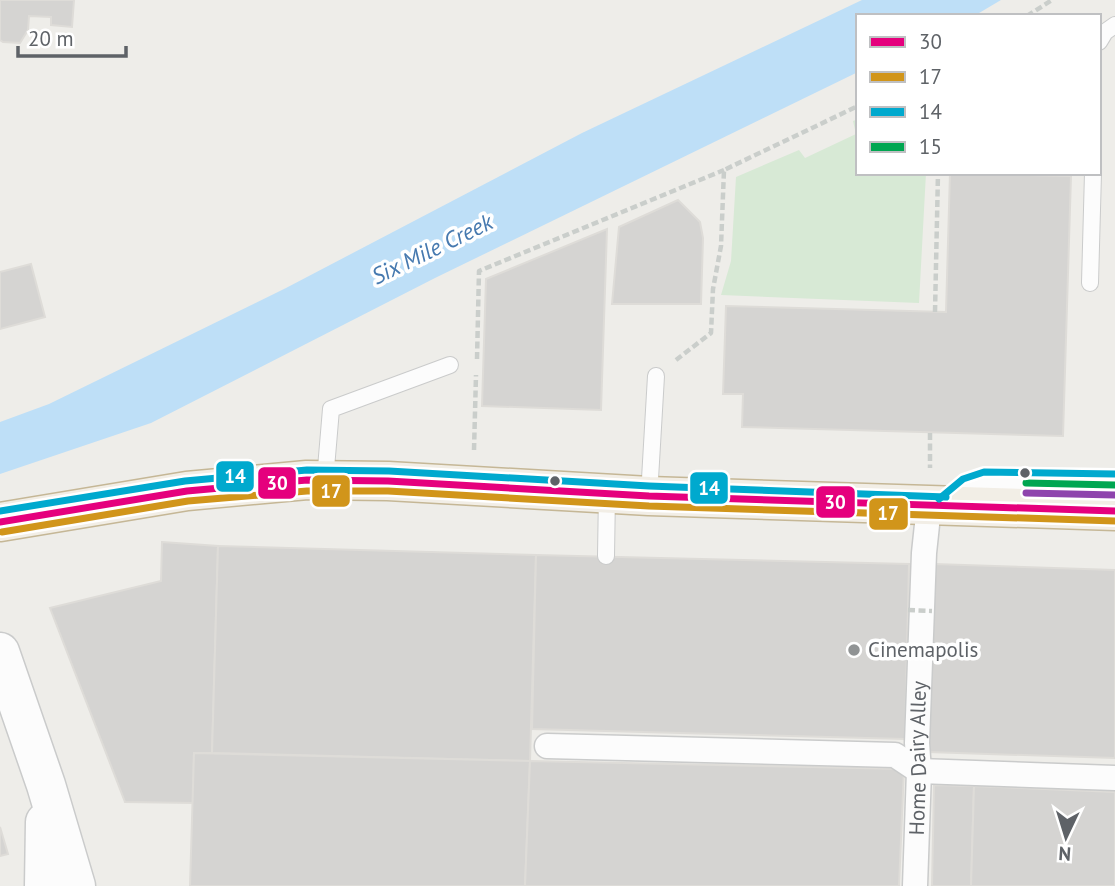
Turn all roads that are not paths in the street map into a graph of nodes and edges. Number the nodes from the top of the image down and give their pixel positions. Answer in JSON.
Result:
{"nodes":[{"id":1,"x":1115,"y":25,"type":"edge"},
{"id":2,"x":1101,"y":39,"type":"edge"},
{"id":3,"x":1093,"y":175,"type":"edge"},
{"id":4,"x":1090,"y":283,"type":"dead end"},
{"id":5,"x":450,"y":365,"type":"dead end"},
{"id":6,"x":656,"y":376,"type":"road end"},
{"id":7,"x":325,"y":480,"type":"junction"},
{"id":8,"x":1115,"y":485,"type":"edge"},
{"id":9,"x":607,"y":493,"type":"junction"},
{"id":10,"x":649,"y":496,"type":"junction"},
{"id":11,"x":937,"y":506,"type":"junction"},
{"id":12,"x":1115,"y":511,"type":"edge"},
{"id":13,"x":0,"y":522,"type":"edge"},
{"id":14,"x":606,"y":556,"type":"dead end"},
{"id":15,"x":0,"y":652,"type":"edge"},
{"id":16,"x":547,"y":746,"type":"dead end"},
{"id":17,"x":919,"y":771,"type":"junction"},
{"id":18,"x":1115,"y":778,"type":"edge"},
{"id":19,"x":46,"y":785,"type":"junction"},
{"id":20,"x":44,"y":886,"type":"edge"},
{"id":21,"x":76,"y":886,"type":"edge"},
{"id":22,"x":915,"y":886,"type":"edge"}],
"edges":[{"from":1,"to":2,"type":"lane"},
{"from":3,"to":4,"type":"lane"},
{"from":5,"to":7,"type":"lane"},
{"from":6,"to":10,"type":"lane"},
{"from":7,"to":9,"type":"highway"},
{"from":7,"to":13,"type":"highway"},
{"from":8,"to":11,"type":"lane"},
{"from":9,"to":10,"type":"highway"},
{"from":9,"to":14,"type":"lane"},
{"from":10,"to":11,"type":"highway"},
{"from":11,"to":12,"type":"highway"},
{"from":11,"to":17,"type":"street","name":"Home Dairy Alley"},
{"from":15,"to":19,"type":"street"},
{"from":16,"to":17,"type":"street"},
{"from":17,"to":18,"type":"street"},
{"from":17,"to":22,"type":"street","name":"Home Dairy Alley"},
{"from":19,"to":20,"type":"street"},
{"from":19,"to":21,"type":"street"}]}
